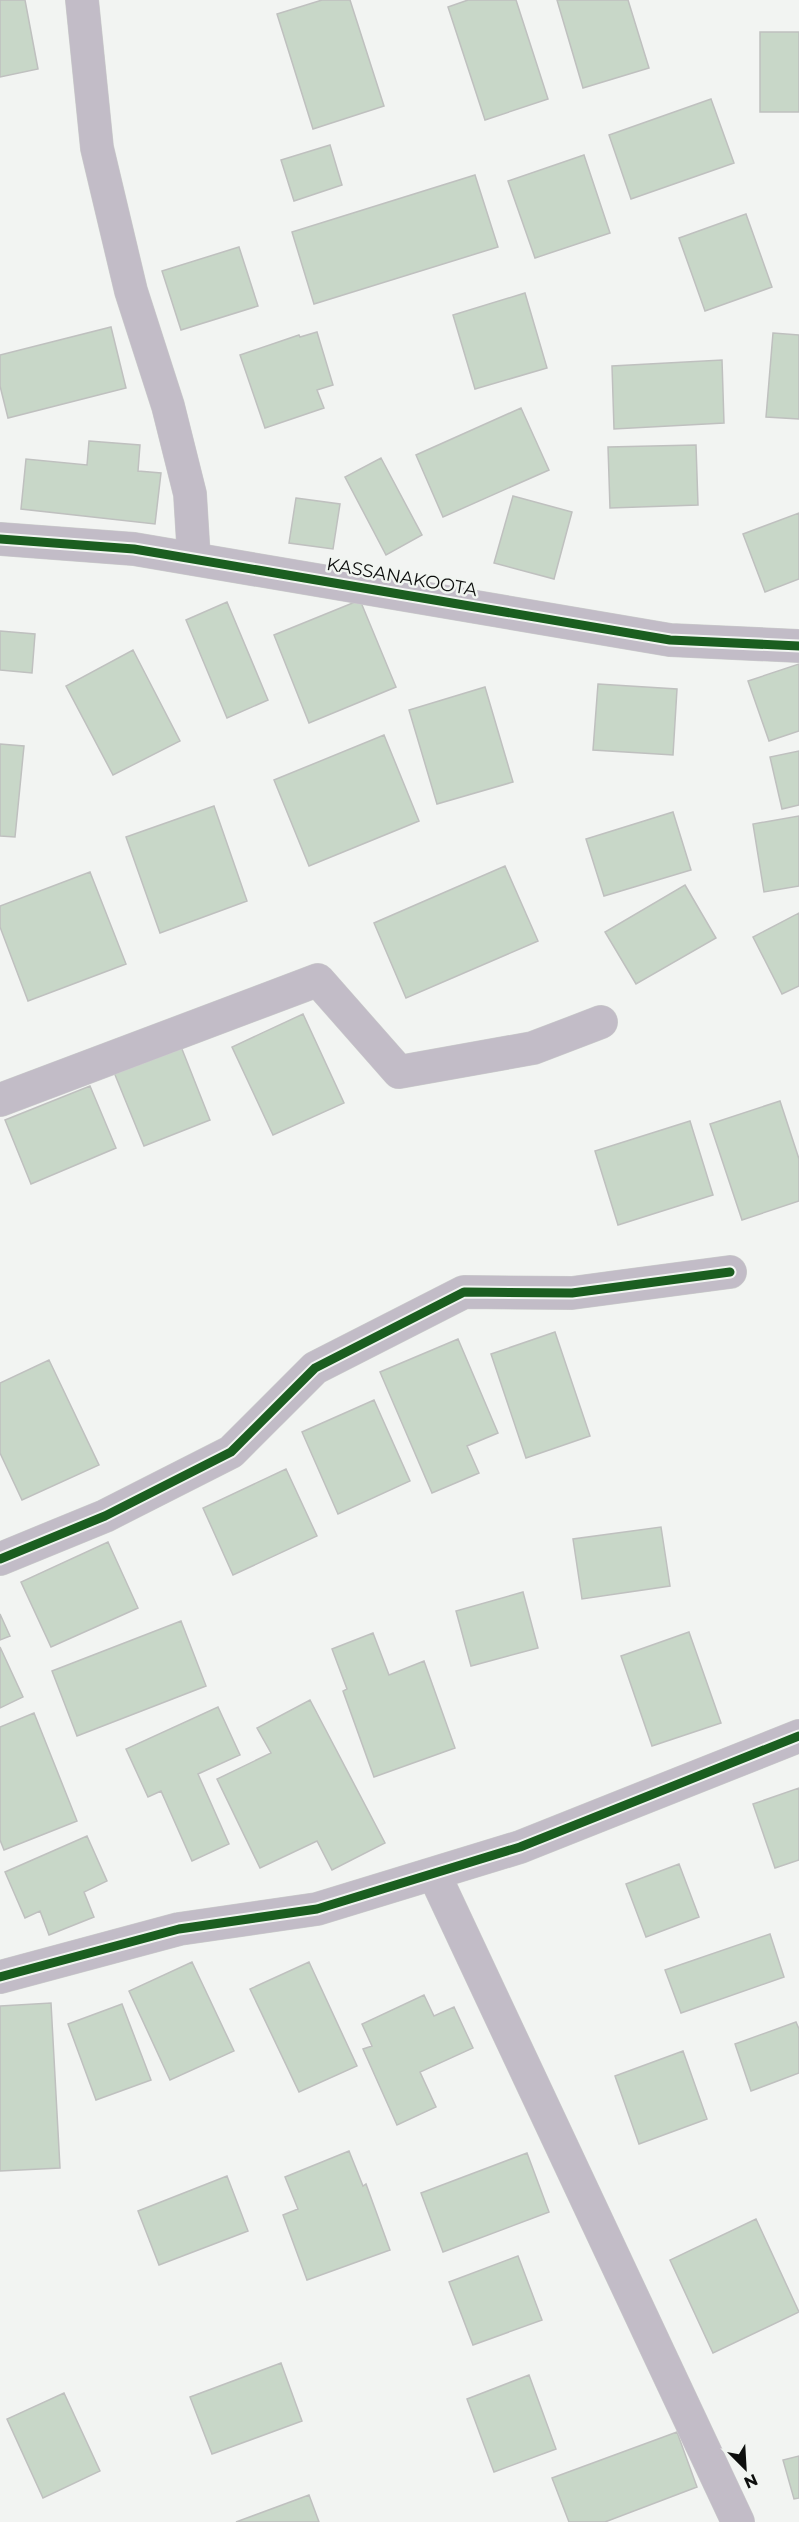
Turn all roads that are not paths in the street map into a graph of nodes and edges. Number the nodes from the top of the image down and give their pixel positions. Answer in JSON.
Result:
{"nodes":[{"id":1,"x":82,"y":0,"type":"edge"},
{"id":2,"x":0,"y":539,"type":"edge"},
{"id":3,"x":194,"y":559,"type":"junction"},
{"id":4,"x":799,"y":646,"type":"edge"},
{"id":5,"x":602,"y":1022,"type":"dead end"},
{"id":6,"x":0,"y":1100,"type":"edge"},
{"id":7,"x":730,"y":1272,"type":"dead end"},
{"id":8,"x":0,"y":1559,"type":"edge"},
{"id":9,"x":799,"y":1736,"type":"edge"},
{"id":10,"x":434,"y":1874,"type":"junction"},
{"id":11,"x":0,"y":1977,"type":"edge"},
{"id":12,"x":738,"y":2522,"type":"edge"}],
"edges":[{"from":1,"to":3,"type":"street"},
{"from":2,"to":3,"type":"street","name":"KASSANAKOOTA"},
{"from":3,"to":4,"type":"street","name":"KASSANAKOOTA"},
{"from":5,"to":6,"type":"street"},
{"from":7,"to":8,"type":"street"},
{"from":9,"to":10,"type":"street"},
{"from":10,"to":11,"type":"street"},
{"from":10,"to":12,"type":"street"}]}
